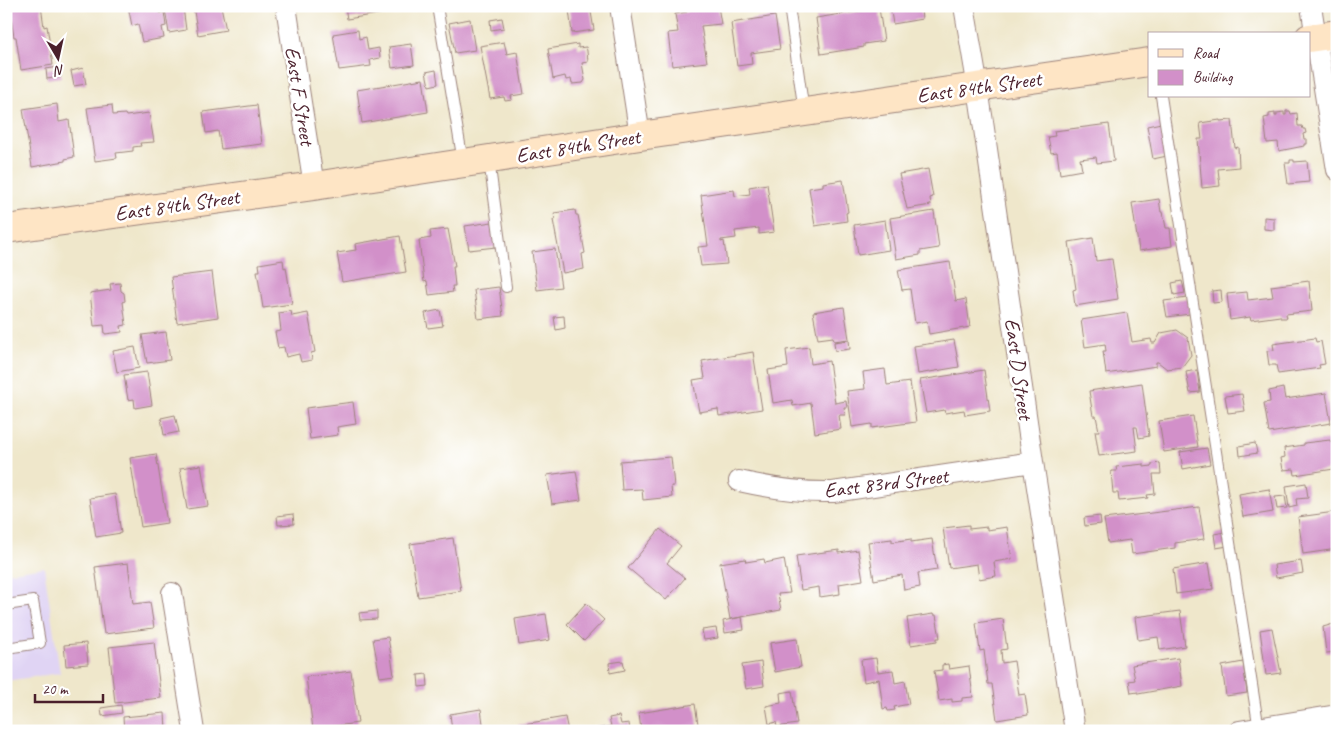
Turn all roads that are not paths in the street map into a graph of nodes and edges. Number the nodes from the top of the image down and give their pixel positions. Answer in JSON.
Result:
{"nodes":[{"id":1,"x":286,"y":6,"type":"edge"},
{"id":2,"x":437,"y":6,"type":"edge"},
{"id":3,"x":620,"y":6,"type":"edge"},
{"id":4,"x":790,"y":6,"type":"edge"},
{"id":5,"x":964,"y":6,"type":"edge"},
{"id":6,"x":1310,"y":6,"type":"edge"},
{"id":7,"x":1321,"y":36,"type":"edge"},
{"id":8,"x":1148,"y":62,"type":"edge"},
{"id":9,"x":978,"y":88,"type":"junction"},
{"id":10,"x":1162,"y":98,"type":"edge"},
{"id":11,"x":804,"y":113,"type":"junction"},
{"id":12,"x":640,"y":136,"type":"junction"},
{"id":13,"x":476,"y":161,"type":"junction"},
{"id":14,"x":1337,"y":170,"type":"edge"},
{"id":15,"x":314,"y":186,"type":"junction"},
{"id":16,"x":6,"y":229,"type":"edge"},
{"id":17,"x":506,"y":287,"type":"dead end"},
{"id":18,"x":1033,"y":462,"type":"junction"},
{"id":19,"x":739,"y":481,"type":"dead end"},
{"id":20,"x":172,"y":593,"type":"dead end"},
{"id":21,"x":6,"y":605,"type":"edge"},
{"id":22,"x":6,"y":648,"type":"edge"},
{"id":23,"x":1337,"y":715,"type":"edge"},
{"id":24,"x":1259,"y":729,"type":"edge"},
{"id":25,"x":194,"y":731,"type":"edge"},
{"id":26,"x":1075,"y":731,"type":"edge"},
{"id":27,"x":1238,"y":731,"type":"edge"}],
"edges":[{"from":1,"to":15,"type":"street","name":"East F Street"},
{"from":2,"to":13,"type":"lane"},
{"from":3,"to":12,"type":"street"},
{"from":4,"to":11,"type":"lane"},
{"from":5,"to":9,"type":"street","name":"East D Street"},
{"from":6,"to":7,"type":"street"},
{"from":7,"to":14,"type":"street"},
{"from":8,"to":9,"type":"street","name":"East 84th Street"},
{"from":9,"to":11,"type":"street","name":"East 84th Street"},
{"from":9,"to":18,"type":"street","name":"East D Street"},
{"from":10,"to":24,"type":"lane"},
{"from":11,"to":12,"type":"street","name":"East 84th Street"},
{"from":12,"to":13,"type":"street","name":"East 84th Street"},
{"from":13,"to":15,"type":"street","name":"East 84th Street"},
{"from":13,"to":17,"type":"lane"},
{"from":15,"to":16,"type":"street","name":"East 84th Street"},
{"from":18,"to":19,"type":"street","name":"East 83rd Street"},
{"from":18,"to":26,"type":"street","name":"East D Street"},
{"from":20,"to":25,"type":"street"},
{"from":21,"to":22,"type":"lane"},
{"from":23,"to":24,"type":"street"},
{"from":24,"to":27,"type":"street"}]}
